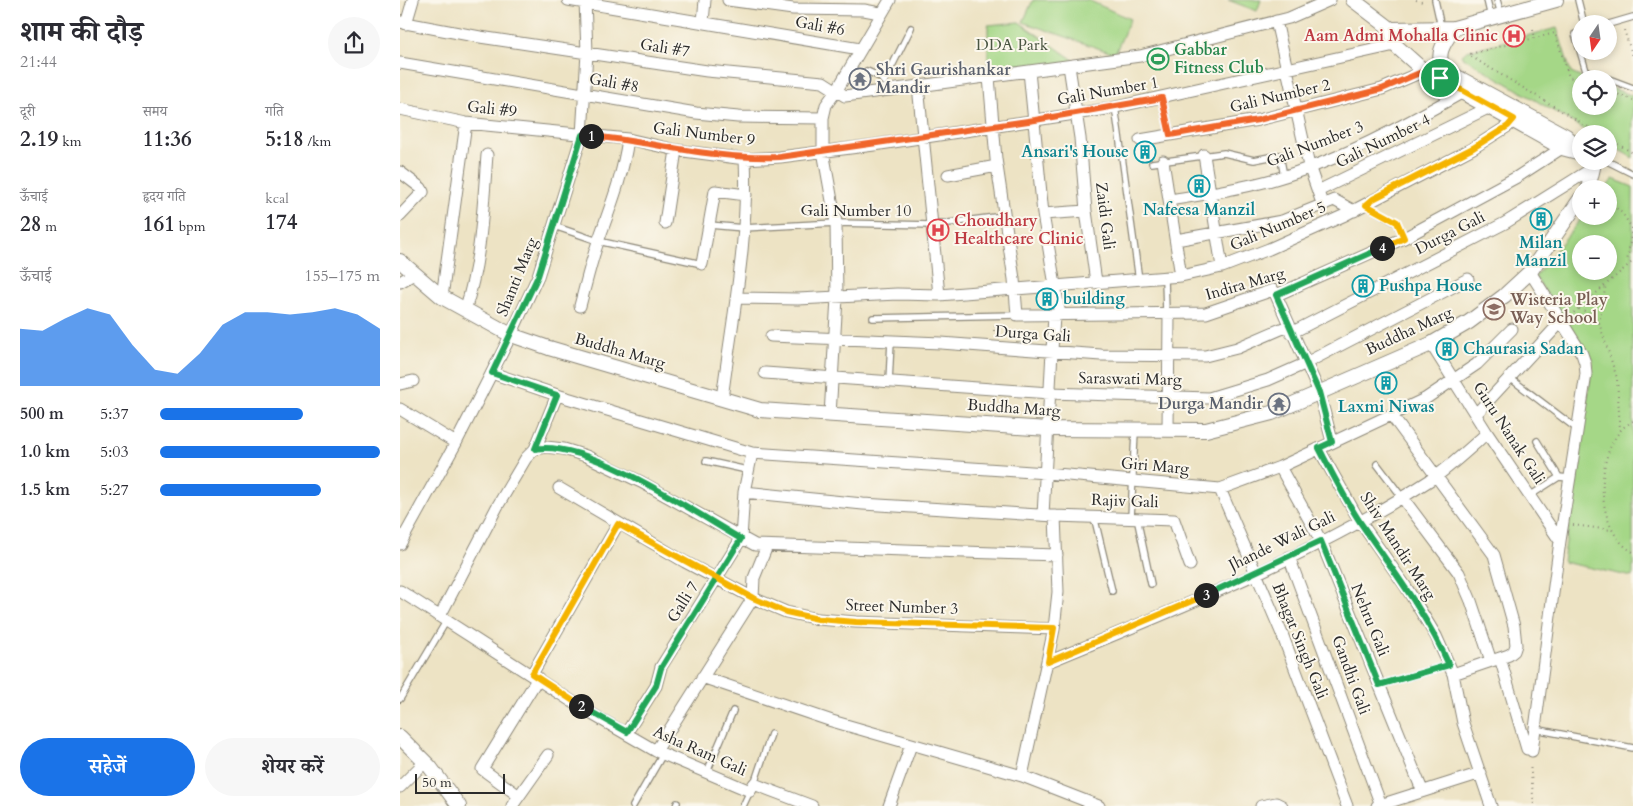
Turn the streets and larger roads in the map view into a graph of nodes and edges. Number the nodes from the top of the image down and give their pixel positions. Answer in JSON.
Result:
{"nodes":[{"id":1,"x":413,"y":0,"type":"edge"},
{"id":2,"x":568,"y":0,"type":"edge"},
{"id":3,"x":705,"y":0,"type":"edge"},
{"id":4,"x":728,"y":0,"type":"edge"},
{"id":5,"x":890,"y":0,"type":"edge"},
{"id":6,"x":1330,"y":0,"type":"edge"},
{"id":7,"x":1353,"y":0,"type":"edge"},
{"id":8,"x":1556,"y":0,"type":"edge"},
{"id":9,"x":585,"y":1,"type":"edge"},
{"id":10,"x":864,"y":5,"type":"edge"},
{"id":11,"x":880,"y":13,"type":"junction"},
{"id":12,"x":1276,"y":21,"type":"junction"},
{"id":13,"x":703,"y":22,"type":"junction"},
{"id":14,"x":403,"y":23,"type":"edge"},
{"id":15,"x":1448,"y":28,"type":"junction"},
{"id":16,"x":1391,"y":29,"type":"junction"},
{"id":17,"x":1395,"y":45,"type":"junction"},
{"id":18,"x":860,"y":50,"type":"junction"},
{"id":19,"x":587,"y":53,"type":"junction"},
{"id":20,"x":400,"y":63,"type":"edge"},
{"id":21,"x":1069,"y":66,"type":"junction"},
{"id":22,"x":1286,"y":69,"type":"junction"},
{"id":23,"x":1028,"y":71,"type":"junction"},
{"id":24,"x":1424,"y":71,"type":"junction"},
{"id":25,"x":1443,"y":75,"type":"junction"},
{"id":26,"x":989,"y":77,"type":"junction"},
{"id":27,"x":918,"y":86,"type":"junction"},
{"id":28,"x":1463,"y":92,"type":"junction"},
{"id":29,"x":841,"y":93,"type":"junction"},
{"id":30,"x":584,"y":94,"type":"junction"},
{"id":31,"x":1490,"y":107,"type":"junction"},
{"id":32,"x":400,"y":109,"type":"edge"},
{"id":33,"x":1296,"y":110,"type":"junction"},
{"id":34,"x":1076,"y":113,"type":"junction"},
{"id":35,"x":1517,"y":115,"type":"junction"},
{"id":36,"x":824,"y":118,"type":"junction"},
{"id":37,"x":1035,"y":120,"type":"junction"},
{"id":38,"x":466,"y":124,"type":"junction"},
{"id":39,"x":992,"y":125,"type":"junction"},
{"id":40,"x":582,"y":135,"type":"junction"},
{"id":41,"x":923,"y":137,"type":"junction"},
{"id":42,"x":628,"y":140,"type":"junction"},
{"id":43,"x":1140,"y":140,"type":"dead end"},
{"id":44,"x":1572,"y":142,"type":"edge"},
{"id":45,"x":1562,"y":148,"type":"junction"},
{"id":46,"x":676,"y":150,"type":"junction"},
{"id":47,"x":1572,"y":150,"type":"edge"},
{"id":48,"x":823,"y":151,"type":"junction"},
{"id":49,"x":1204,"y":155,"type":"road end"},
{"id":50,"x":487,"y":156,"type":"dead end"},
{"id":51,"x":745,"y":158,"type":"junction"},
{"id":52,"x":1157,"y":162,"type":"road end"},
{"id":53,"x":997,"y":166,"type":"junction"},
{"id":54,"x":1309,"y":166,"type":"junction"},
{"id":55,"x":1584,"y":170,"type":"edge"},
{"id":56,"x":400,"y":172,"type":"edge"},
{"id":57,"x":948,"y":175,"type":"dead end"},
{"id":58,"x":1318,"y":191,"type":"junction"},
{"id":59,"x":1210,"y":193,"type":"junction"},
{"id":60,"x":746,"y":195,"type":"junction"},
{"id":61,"x":1170,"y":200,"type":"junction"},
{"id":62,"x":1323,"y":206,"type":"junction"},
{"id":63,"x":1354,"y":210,"type":"junction"},
{"id":64,"x":1572,"y":211,"type":"edge"},
{"id":65,"x":1086,"y":212,"type":"junction"},
{"id":66,"x":1043,"y":214,"type":"junction"},
{"id":67,"x":400,"y":216,"type":"edge"},
{"id":68,"x":665,"y":223,"type":"dead end"},
{"id":69,"x":1216,"y":233,"type":"junction"},
{"id":70,"x":1176,"y":240,"type":"junction"},
{"id":71,"x":400,"y":261,"type":"edge"},
{"id":72,"x":702,"y":264,"type":"road end"},
{"id":73,"x":1222,"y":266,"type":"junction"},
{"id":74,"x":1530,"y":272,"type":"junction"},
{"id":75,"x":414,"y":274,"type":"junction"},
{"id":76,"x":1181,"y":276,"type":"junction"},
{"id":77,"x":1468,"y":279,"type":"dead end"},
{"id":78,"x":400,"y":282,"type":"edge"},
{"id":79,"x":1096,"y":282,"type":"junction"},
{"id":80,"x":1057,"y":286,"type":"junction"},
{"id":81,"x":1015,"y":290,"type":"junction"},
{"id":82,"x":939,"y":295,"type":"junction"},
{"id":83,"x":1276,"y":295,"type":"junction"},
{"id":84,"x":442,"y":297,"type":"junction"},
{"id":85,"x":737,"y":298,"type":"junction"},
{"id":86,"x":837,"y":298,"type":"junction"},
{"id":87,"x":580,"y":306,"type":"dead end"},
{"id":88,"x":464,"y":310,"type":"junction"},
{"id":89,"x":1167,"y":314,"type":"junction"},
{"id":90,"x":1057,"y":315,"type":"junction"},
{"id":91,"x":1560,"y":323,"type":"junction"},
{"id":92,"x":1512,"y":329,"type":"dead end"},
{"id":93,"x":1290,"y":330,"type":"junction"},
{"id":94,"x":511,"y":335,"type":"junction"},
{"id":95,"x":771,"y":336,"type":"dead end"},
{"id":96,"x":835,"y":339,"type":"junction"},
{"id":97,"x":1432,"y":344,"type":"junction"},
{"id":98,"x":1052,"y":352,"type":"junction"},
{"id":99,"x":1168,"y":356,"type":"junction"},
{"id":100,"x":1305,"y":364,"type":"junction"},
{"id":101,"x":492,"y":373,"type":"junction"},
{"id":102,"x":765,"y":373,"type":"dead end"},
{"id":103,"x":833,"y":378,"type":"junction"},
{"id":104,"x":1455,"y":380,"type":"junction"},
{"id":105,"x":413,"y":381,"type":"dead end"},
{"id":106,"x":400,"y":384,"type":"edge"},
{"id":107,"x":1319,"y":392,"type":"junction"},
{"id":108,"x":1050,"y":393,"type":"junction"},
{"id":109,"x":557,"y":395,"type":"junction"},
{"id":110,"x":1168,"y":396,"type":"junction"},
{"id":111,"x":722,"y":399,"type":"junction"},
{"id":112,"x":400,"y":409,"type":"edge"},
{"id":113,"x":1476,"y":414,"type":"junction"},
{"id":114,"x":830,"y":415,"type":"junction"},
{"id":115,"x":1392,"y":416,"type":"junction"},
{"id":116,"x":1048,"y":428,"type":"junction"},
{"id":117,"x":1168,"y":430,"type":"junction"},
{"id":118,"x":1488,"y":433,"type":"junction"},
{"id":119,"x":1332,"y":442,"type":"junction"},
{"id":120,"x":456,"y":443,"type":"junction"},
{"id":121,"x":1319,"y":448,"type":"junction"},
{"id":122,"x":535,"y":449,"type":"junction"},
{"id":123,"x":752,"y":453,"type":"junction"},
{"id":124,"x":1280,"y":467,"type":"junction"},
{"id":125,"x":1046,"y":473,"type":"junction"},
{"id":126,"x":1436,"y":476,"type":"junction"},
{"id":127,"x":559,"y":488,"type":"dead end"},
{"id":128,"x":1220,"y":488,"type":"junction"},
{"id":129,"x":744,"y":492,"type":"junction"},
{"id":130,"x":1402,"y":497,"type":"junction"},
{"id":131,"x":1049,"y":516,"type":"junction"},
{"id":132,"x":1359,"y":520,"type":"junction"},
{"id":133,"x":618,"y":524,"type":"junction"},
{"id":134,"x":741,"y":539,"type":"junction"},
{"id":135,"x":1321,"y":541,"type":"junction"},
{"id":136,"x":1560,"y":541,"type":"junction"},
{"id":137,"x":400,"y":544,"type":"edge"},
{"id":138,"x":768,"y":546,"type":"junction"},
{"id":139,"x":1057,"y":555,"type":"junction"},
{"id":140,"x":1289,"y":557,"type":"junction"},
{"id":141,"x":1190,"y":565,"type":"dead end"},
{"id":142,"x":1255,"y":574,"type":"junction"},
{"id":143,"x":716,"y":579,"type":"junction"},
{"id":144,"x":400,"y":591,"type":"edge"},
{"id":145,"x":753,"y":598,"type":"junction"},
{"id":146,"x":444,"y":618,"type":"junction"},
{"id":147,"x":1054,"y":628,"type":"junction"},
{"id":148,"x":1495,"y":660,"type":"junction"},
{"id":149,"x":1048,"y":662,"type":"junction"},
{"id":150,"x":1451,"y":669,"type":"junction"},
{"id":151,"x":535,"y":676,"type":"junction"},
{"id":152,"x":702,"y":677,"type":"junction"},
{"id":153,"x":627,"y":732,"type":"junction"},
{"id":154,"x":400,"y":737,"type":"edge"},
{"id":155,"x":911,"y":745,"type":"junction"},
{"id":156,"x":659,"y":752,"type":"junction"},
{"id":157,"x":548,"y":755,"type":"dead end"},
{"id":158,"x":425,"y":762,"type":"junction"},
{"id":159,"x":1481,"y":773,"type":"junction"},
{"id":160,"x":1022,"y":776,"type":"junction"},
{"id":161,"x":400,"y":787,"type":"edge"},
{"id":162,"x":1422,"y":790,"type":"junction"},
{"id":163,"x":519,"y":796,"type":"junction"},
{"id":164,"x":1379,"y":805,"type":"edge"},
{"id":165,"x":459,"y":806,"type":"edge"},
{"id":166,"x":512,"y":806,"type":"edge"},
{"id":167,"x":812,"y":806,"type":"edge"},
{"id":168,"x":889,"y":806,"type":"edge"},
{"id":169,"x":1099,"y":806,"type":"edge"},
{"id":170,"x":1261,"y":806,"type":"edge"},
{"id":171,"x":1282,"y":806,"type":"edge"},
{"id":172,"x":1347,"y":806,"type":"edge"},
{"id":173,"x":1491,"y":806,"type":"edge"}],
"edges":[{"from":1,"to":14,"type":"street"},
{"from":2,"to":9,"type":"street","name":"Gali #6"},
{"from":3,"to":13,"type":"street"},
{"from":4,"to":10,"type":"street"},
{"from":5,"to":11,"type":"street"},
{"from":6,"to":12,"type":"street"},
{"from":7,"to":16,"type":"street"},
{"from":8,"to":15,"type":"street"},
{"from":9,"to":13,"type":"street","name":"Gali #6"},
{"from":9,"to":19,"type":"street","name":"Shanti Marg"},
{"from":10,"to":11,"type":"street"},
{"from":11,"to":18,"type":"street"},
{"from":12,"to":21,"type":"street"},
{"from":12,"to":22,"type":"street"},
{"from":13,"to":18,"type":"street","name":"Gali #6"},
{"from":14,"to":19,"type":"street","name":"Gali #7"},
{"from":15,"to":16,"type":"street"},
{"from":15,"to":25,"type":"street"},
{"from":16,"to":17,"type":"street"},
{"from":17,"to":22,"type":"street","name":"Gali Number 1"},
{"from":17,"to":24,"type":"street"},
{"from":18,"to":29,"type":"street"},
{"from":19,"to":29,"type":"street","name":"Gali #7"},
{"from":19,"to":30,"type":"street","name":"Shanti Marg"},
{"from":20,"to":30,"type":"street","name":"Gali #8"},
{"from":21,"to":23,"type":"street"},
{"from":21,"to":34,"type":"street","name":"Zaidi Gali"},
{"from":22,"to":33,"type":"street"},
{"from":22,"to":34,"type":"street","name":"Gali Number 1"},
{"from":23,"to":26,"type":"street"},
{"from":23,"to":37,"type":"street"},
{"from":24,"to":25,"type":"street"},
{"from":24,"to":33,"type":"street","name":"Gali Number 2"},
{"from":25,"to":28,"type":"street"},
{"from":25,"to":35,"type":"street"},
{"from":26,"to":27,"type":"street"},
{"from":26,"to":39,"type":"street"},
{"from":27,"to":29,"type":"street"},
{"from":27,"to":41,"type":"street"},
{"from":28,"to":31,"type":"street"},
{"from":28,"to":54,"type":"street","name":"Gali Number 3"},
{"from":29,"to":36,"type":"street"},
{"from":30,"to":36,"type":"street","name":"Gali #8"},
{"from":30,"to":40,"type":"street","name":"Shanti Marg"},
{"from":31,"to":35,"type":"street"},
{"from":31,"to":58,"type":"street","name":"Gali Number 4"},
{"from":32,"to":38,"type":"street","name":"Gali #9"},
{"from":33,"to":43,"type":"street","name":"Gali Number 2"},
{"from":33,"to":54,"type":"street"},
{"from":34,"to":37,"type":"street","name":"Gali Number 1"},
{"from":34,"to":65,"type":"street","name":"Zaidi Gali"},
{"from":35,"to":44,"type":"street"},
{"from":35,"to":45,"type":"street"},
{"from":35,"to":63,"type":"street","name":"Gali Number 5"},
{"from":36,"to":48,"type":"street"},
{"from":37,"to":39,"type":"street","name":"Gali Number 1"},
{"from":37,"to":66,"type":"street"},
{"from":38,"to":40,"type":"street","name":"Gali #9"},
{"from":38,"to":84,"type":"street"},
{"from":39,"to":41,"type":"street","name":"Gali Number 1"},
{"from":39,"to":53,"type":"street"},
{"from":40,"to":42,"type":"street","name":"Gali Number 9"},
{"from":40,"to":94,"type":"street","name":"Shanti Marg"},
{"from":41,"to":48,"type":"street","name":"Gali Number 1"},
{"from":41,"to":82,"type":"street"},
{"from":42,"to":46,"type":"street","name":"Gali Number 9"},
{"from":42,"to":87,"type":"street"},
{"from":45,"to":47,"type":"street"},
{"from":45,"to":83,"type":"street","name":"Indira Marg"},
{"from":46,"to":51,"type":"street","name":"Gali Number 9"},
{"from":46,"to":68,"type":"street"},
{"from":48,"to":51,"type":"street","name":"Gali Number 9"},
{"from":48,"to":86,"type":"street"},
{"from":49,"to":59,"type":"street"},
{"from":50,"to":88,"type":"street"},
{"from":51,"to":60,"type":"street"},
{"from":52,"to":61,"type":"street"},
{"from":53,"to":57,"type":"street"},
{"from":53,"to":81,"type":"street"},
{"from":54,"to":58,"type":"street"},
{"from":54,"to":59,"type":"street","name":"Gali Number 3"},
{"from":55,"to":93,"type":"street","name":"Durga Gali"},
{"from":56,"to":67,"type":"street"},
{"from":58,"to":62,"type":"street"},
{"from":59,"to":61,"type":"street","name":"Gali Number 3"},
{"from":59,"to":69,"type":"street"},
{"from":60,"to":72,"type":"street"},
{"from":60,"to":85,"type":"street"},
{"from":61,"to":70,"type":"street"},
{"from":62,"to":63,"type":"street"},
{"from":62,"to":69,"type":"street"},
{"from":63,"to":73,"type":"street","name":"Gali Number 5"},
{"from":64,"to":74,"type":"street","name":"Buddha Marg"},
{"from":65,"to":66,"type":"street"},
{"from":65,"to":79,"type":"street","name":"Zaidi Gali"},
{"from":66,"to":80,"type":"street"},
{"from":69,"to":70,"type":"street"},
{"from":69,"to":73,"type":"street"},
{"from":70,"to":76,"type":"street"},
{"from":71,"to":75,"type":"street","name":"Buddha Marg"},
{"from":73,"to":76,"type":"street","name":"Gali Number 5"},
{"from":74,"to":91,"type":"street"},
{"from":74,"to":97,"type":"street","name":"Buddha Marg"},
{"from":75,"to":78,"type":"street"},
{"from":75,"to":84,"type":"street","name":"Buddha Marg"},
{"from":76,"to":79,"type":"street","name":"Gali Number 5"},
{"from":77,"to":100,"type":"street","name":"Saraswati Marg"},
{"from":79,"to":80,"type":"street","name":"Gali Number 5"},
{"from":80,"to":81,"type":"street","name":"Gali Number 5"},
{"from":80,"to":90,"type":"street"},
{"from":81,"to":82,"type":"street","name":"Gali Number 5"},
{"from":81,"to":90,"type":"street","name":"Indira Marg"},
{"from":82,"to":86,"type":"street","name":"Gali Number 5"},
{"from":83,"to":89,"type":"street","name":"Indira Marg"},
{"from":83,"to":93,"type":"street"},
{"from":84,"to":88,"type":"street","name":"Buddha Marg"},
{"from":85,"to":86,"type":"street","name":"Gali Number 5"},
{"from":85,"to":111,"type":"street"},
{"from":86,"to":96,"type":"street"},
{"from":88,"to":94,"type":"street","name":"Buddha Marg"},
{"from":89,"to":90,"type":"street","name":"Indira Marg"},
{"from":89,"to":99,"type":"street"},
{"from":90,"to":98,"type":"street"},
{"from":91,"to":113,"type":"street"},
{"from":91,"to":136,"type":"street"},
{"from":92,"to":104,"type":"street","name":"Giri Marg"},
{"from":93,"to":99,"type":"street","name":"Durga Gali"},
{"from":93,"to":100,"type":"street"},
{"from":94,"to":101,"type":"street","name":"Shanti Marg"},
{"from":94,"to":111,"type":"street","name":"Buddha Marg"},
{"from":95,"to":96,"type":"street","name":"Durga Gali"},
{"from":96,"to":98,"type":"street","name":"Durga Gali"},
{"from":96,"to":103,"type":"street"},
{"from":97,"to":104,"type":"street","name":"Guru Nanak Gali"},
{"from":97,"to":107,"type":"street","name":"Buddha Marg"},
{"from":98,"to":99,"type":"street","name":"Durga Gali"},
{"from":98,"to":108,"type":"street"},
{"from":99,"to":110,"type":"street"},
{"from":100,"to":107,"type":"street"},
{"from":100,"to":110,"type":"street","name":"Saraswati Marg"},
{"from":101,"to":109,"type":"street","name":"Giri Marg"},
{"from":101,"to":120,"type":"street","name":"Shanti Marg"},
{"from":102,"to":103,"type":"street","name":"Saraswati Marg"},
{"from":103,"to":108,"type":"street","name":"Saraswati Marg"},
{"from":103,"to":114,"type":"street"},
{"from":104,"to":113,"type":"street","name":"Guru Nanak Gali"},
{"from":104,"to":115,"type":"street","name":"Giri Marg"},
{"from":105,"to":106,"type":"street"},
{"from":107,"to":117,"type":"street","name":"Buddha Marg"},
{"from":107,"to":119,"type":"street"},
{"from":108,"to":110,"type":"street","name":"Saraswati Marg"},
{"from":108,"to":116,"type":"street"},
{"from":109,"to":122,"type":"street"},
{"from":109,"to":123,"type":"street","name":"Giri Marg"},
{"from":110,"to":117,"type":"street"},
{"from":111,"to":114,"type":"street","name":"Buddha Marg"},
{"from":112,"to":120,"type":"street"},
{"from":113,"to":118,"type":"street","name":"Guru Nanak Gali"},
{"from":114,"to":116,"type":"street","name":"Buddha Marg"},
{"from":115,"to":119,"type":"street","name":"Giri Marg"},
{"from":115,"to":126,"type":"street"},
{"from":116,"to":117,"type":"street","name":"Buddha Marg"},
{"from":116,"to":125,"type":"street"},
{"from":118,"to":126,"type":"street","name":"Jhande Wali Gali"},
{"from":118,"to":136,"type":"street","name":"Guru Nanak Gali"},
{"from":119,"to":121,"type":"street","name":"Giri Marg"},
{"from":120,"to":137,"type":"street","name":"Shanti Marg"},
{"from":121,"to":124,"type":"street","name":"Giri Marg"},
{"from":121,"to":132,"type":"street","name":"Shiv Mandir Marg"},
{"from":122,"to":134,"type":"street"},
{"from":122,"to":146,"type":"street"},
{"from":123,"to":125,"type":"street","name":"Giri Marg"},
{"from":123,"to":129,"type":"street","name":"Galli 7"},
{"from":124,"to":128,"type":"street","name":"Giri Marg"},
{"from":124,"to":135,"type":"street","name":"Nehru Gali"},
{"from":125,"to":128,"type":"street","name":"Giri Marg"},
{"from":125,"to":131,"type":"street"},
{"from":126,"to":130,"type":"street","name":"Jhande Wali Gali"},
{"from":126,"to":148,"type":"street"},
{"from":127,"to":133,"type":"street","name":"Street Number 3"},
{"from":128,"to":142,"type":"street","name":"Bhagat Singh Gali"},
{"from":129,"to":131,"type":"street","name":"Rajiv Gali"},
{"from":129,"to":134,"type":"street","name":"Galli 7"},
{"from":130,"to":132,"type":"street","name":"Jhande Wali Gali"},
{"from":130,"to":148,"type":"street"},
{"from":131,"to":139,"type":"street"},
{"from":131,"to":141,"type":"street","name":"Rajiv Gali"},
{"from":132,"to":135,"type":"street","name":"Jhande Wali Gali"},
{"from":132,"to":150,"type":"street","name":"Shiv Mandir Marg"},
{"from":133,"to":143,"type":"street","name":"Street Number 3"},
{"from":133,"to":151,"type":"street"},
{"from":134,"to":138,"type":"street"},
{"from":134,"to":143,"type":"street","name":"Galli 7"},
{"from":135,"to":140,"type":"street","name":"Jhande Wali Gali"},
{"from":135,"to":162,"type":"street","name":"Nehru Gali"},
{"from":136,"to":148,"type":"street"},
{"from":138,"to":139,"type":"street"},
{"from":138,"to":145,"type":"street"},
{"from":139,"to":147,"type":"street"},
{"from":140,"to":142,"type":"street","name":"Jhande Wali Gali"},
{"from":140,"to":164,"type":"street","name":"Gandhi Gali"},
{"from":142,"to":149,"type":"street","name":"Jhande Wali Gali"},
{"from":142,"to":172,"type":"street","name":"Bhagat Singh Gali"},
{"from":143,"to":145,"type":"street","name":"Street Number 3"},
{"from":143,"to":153,"type":"street","name":"Galli 7"},
{"from":144,"to":146,"type":"street","name":"Asha Ram Gali"},
{"from":145,"to":147,"type":"street","name":"Street Number 3"},
{"from":145,"to":152,"type":"street"},
{"from":146,"to":151,"type":"street","name":"Asha Ram Gali"},
{"from":147,"to":149,"type":"street"},
{"from":148,"to":150,"type":"street"},
{"from":149,"to":160,"type":"street"},
{"from":150,"to":159,"type":"street","name":"Shiv Mandir Marg"},
{"from":151,"to":153,"type":"street","name":"Asha Ram Gali"},
{"from":151,"to":163,"type":"street"},
{"from":152,"to":155,"type":"street"},
{"from":152,"to":156,"type":"street"},
{"from":153,"to":156,"type":"street","name":"Asha Ram Gali"},
{"from":154,"to":158,"type":"street"},
{"from":155,"to":160,"type":"street"},
{"from":155,"to":168,"type":"street"},
{"from":156,"to":167,"type":"street","name":"Asha Ram Gali"},
{"from":157,"to":163,"type":"street"},
{"from":158,"to":161,"type":"street"},
{"from":158,"to":165,"type":"street"},
{"from":159,"to":162,"type":"street"},
{"from":159,"to":173,"type":"street","name":"Shiv Mandir Marg"},
{"from":160,"to":169,"type":"street"},
{"from":162,"to":164,"type":"street"},
{"from":163,"to":166,"type":"street"},
{"from":170,"to":171,"type":"street"}]}
